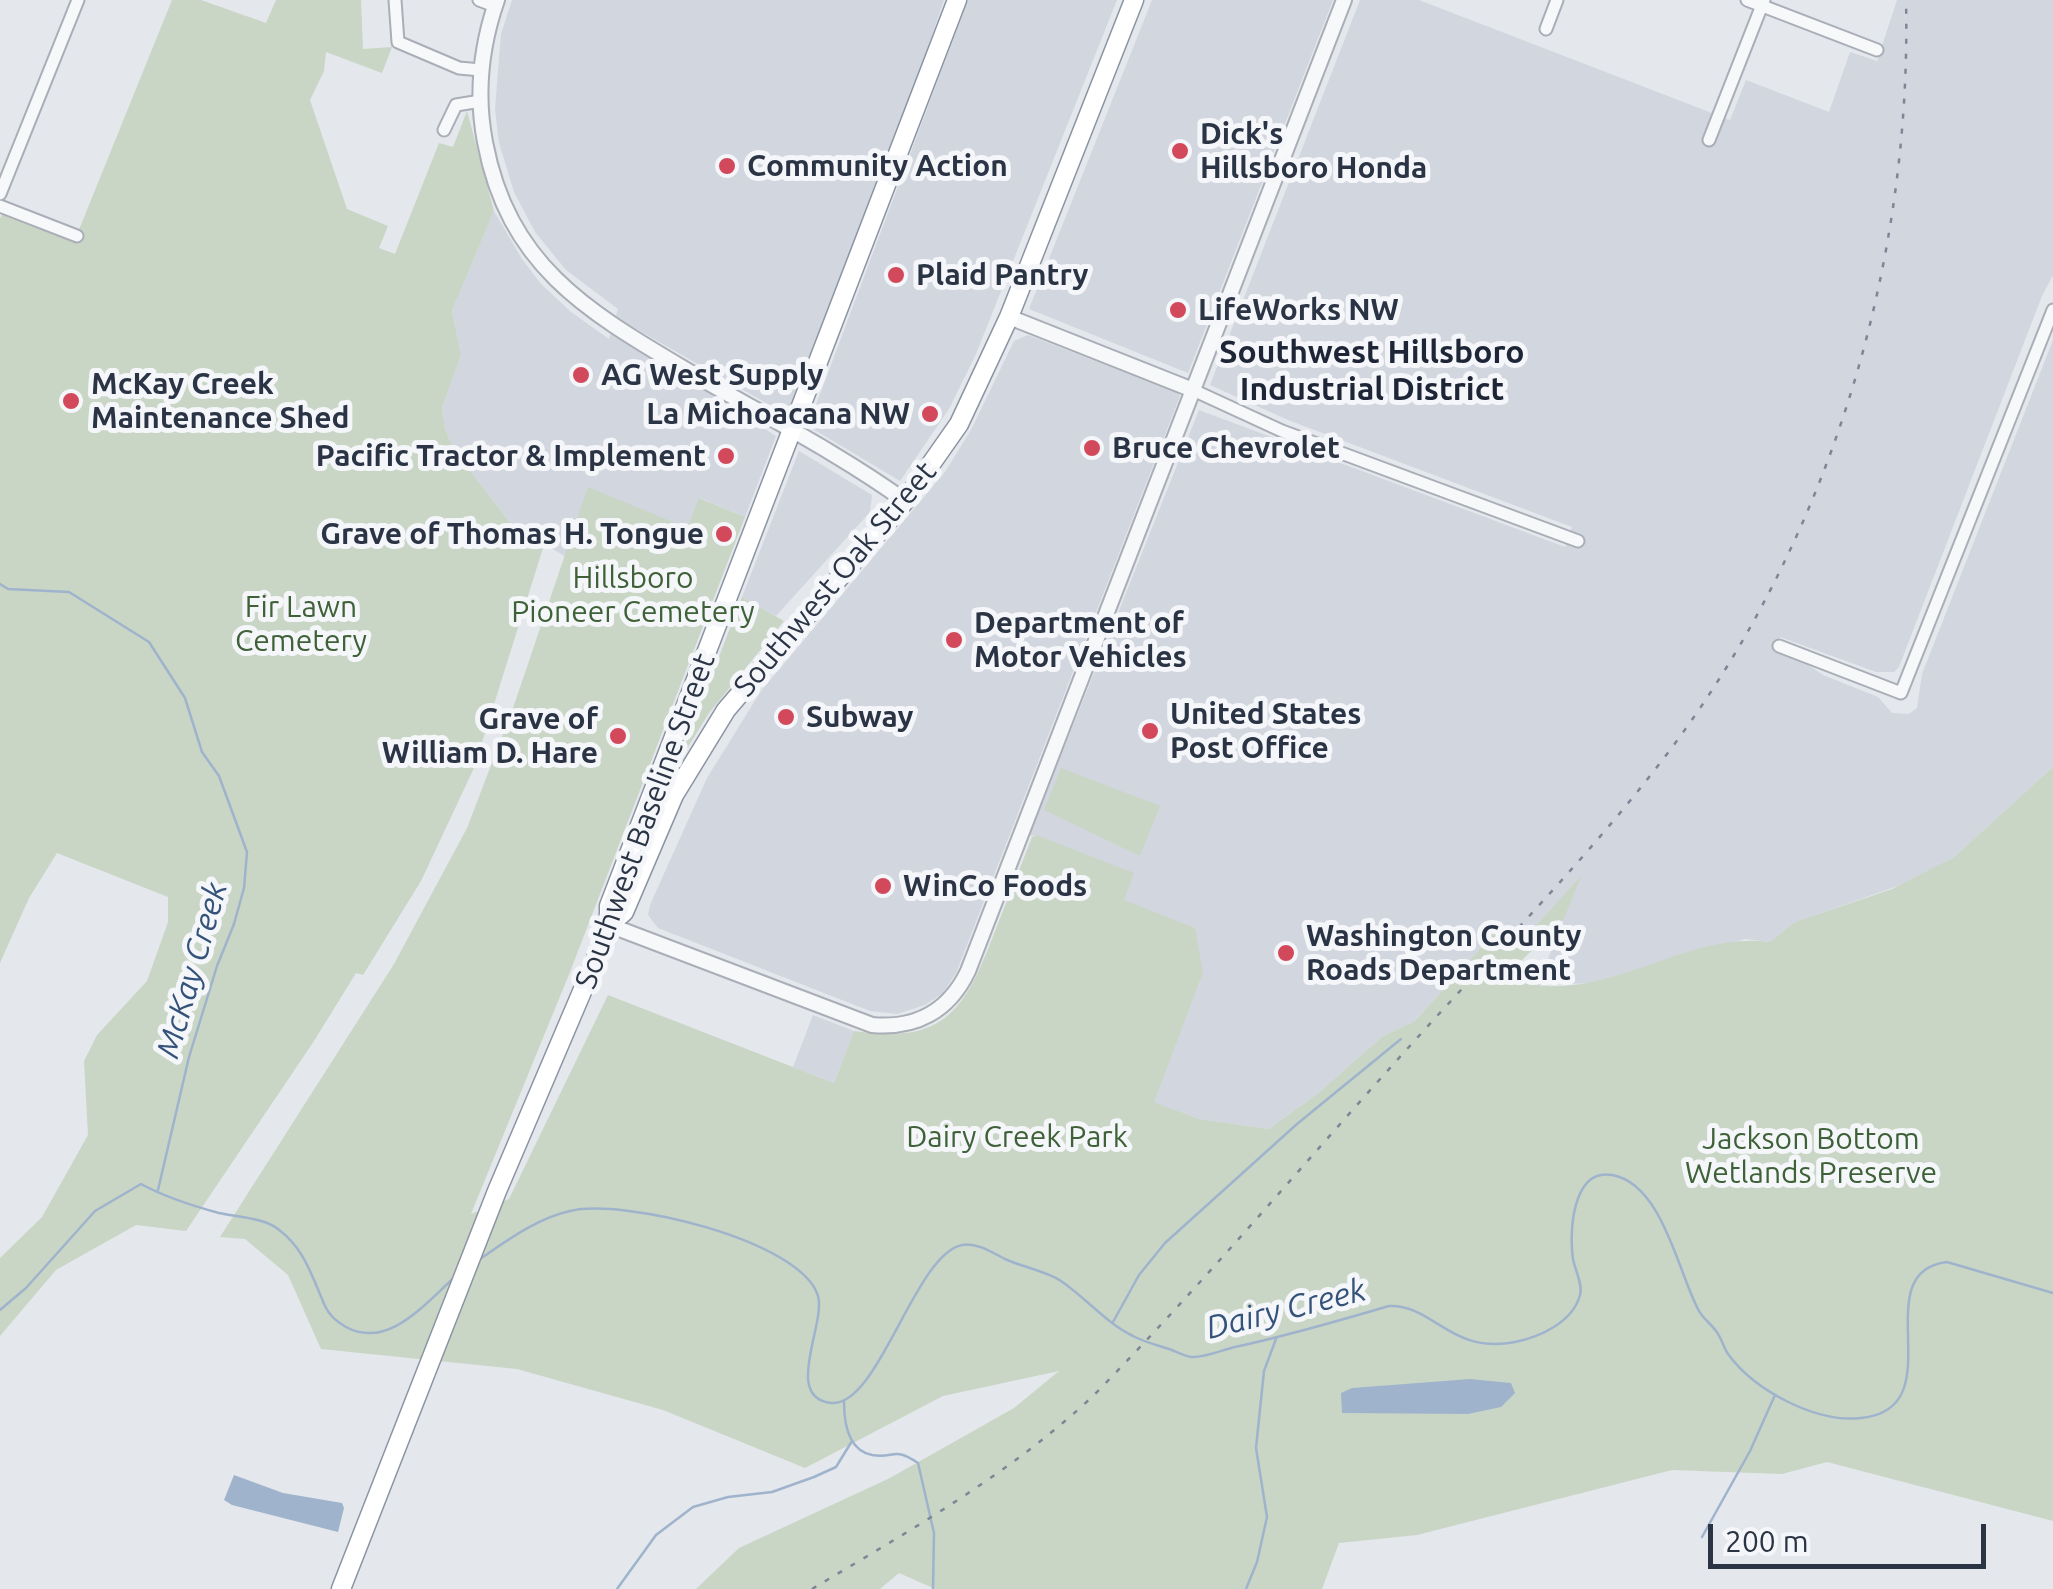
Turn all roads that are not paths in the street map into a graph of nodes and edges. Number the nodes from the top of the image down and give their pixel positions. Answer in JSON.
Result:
{"nodes":[{"id":1,"x":78,"y":0,"type":"edge"},
{"id":2,"x":395,"y":0,"type":"edge"},
{"id":3,"x":478,"y":0,"type":"edge"},
{"id":4,"x":957,"y":0,"type":"edge"},
{"id":5,"x":1134,"y":0,"type":"edge"},
{"id":6,"x":1344,"y":0,"type":"edge"},
{"id":7,"x":1557,"y":0,"type":"edge"},
{"id":8,"x":1746,"y":0,"type":"edge"},
{"id":9,"x":496,"y":3,"type":"edge"},
{"id":10,"x":1763,"y":3,"type":"edge"},
{"id":11,"x":1546,"y":30,"type":"dead end"},
{"id":12,"x":1877,"y":50,"type":"dead end"},
{"id":13,"x":482,"y":70,"type":"junction"},
{"id":14,"x":480,"y":100,"type":"junction"},
{"id":15,"x":444,"y":130,"type":"dead end"},
{"id":16,"x":1709,"y":140,"type":"dead end"},
{"id":17,"x":0,"y":194,"type":"edge"},
{"id":18,"x":0,"y":206,"type":"edge"},
{"id":19,"x":76,"y":236,"type":"dead end"},
{"id":20,"x":2053,"y":310,"type":"edge"},
{"id":21,"x":1009,"y":317,"type":"junction"},
{"id":22,"x":1193,"y":390,"type":"junction"},
{"id":23,"x":792,"y":432,"type":"junction"},
{"id":24,"x":905,"y":501,"type":"junction"},
{"id":25,"x":1578,"y":541,"type":"dead end"},
{"id":26,"x":1779,"y":646,"type":"dead end"},
{"id":27,"x":609,"y":925,"type":"junction"},
{"id":28,"x":341,"y":1589,"type":"edge"}],
"edges":[{"from":1,"to":17,"type":"street"},
{"from":2,"to":13,"type":"street"},
{"from":3,"to":9,"type":"street"},
{"from":4,"to":23,"type":"highway","name":"Southwest Baseline Street"},
{"from":5,"to":21,"type":"highway","name":"Southwest Oak Street"},
{"from":6,"to":22,"type":"street"},
{"from":7,"to":11,"type":"street"},
{"from":8,"to":10,"type":"street"},
{"from":9,"to":13,"type":"street"},
{"from":10,"to":12,"type":"street"},
{"from":10,"to":16,"type":"street"},
{"from":13,"to":14,"type":"street"},
{"from":14,"to":15,"type":"street"},
{"from":14,"to":23,"type":"street"},
{"from":18,"to":19,"type":"street"},
{"from":20,"to":26,"type":"street"},
{"from":21,"to":22,"type":"street"},
{"from":21,"to":24,"type":"highway","name":"Southwest Oak Street"},
{"from":22,"to":25,"type":"street"},
{"from":22,"to":27,"type":"street"},
{"from":23,"to":24,"type":"street"},
{"from":23,"to":27,"type":"highway","name":"Southwest Baseline Street"},
{"from":24,"to":27,"type":"highway","name":"Southwest Oak Street"},
{"from":27,"to":28,"type":"highway","name":"Southwest Baseline Street"}]}
